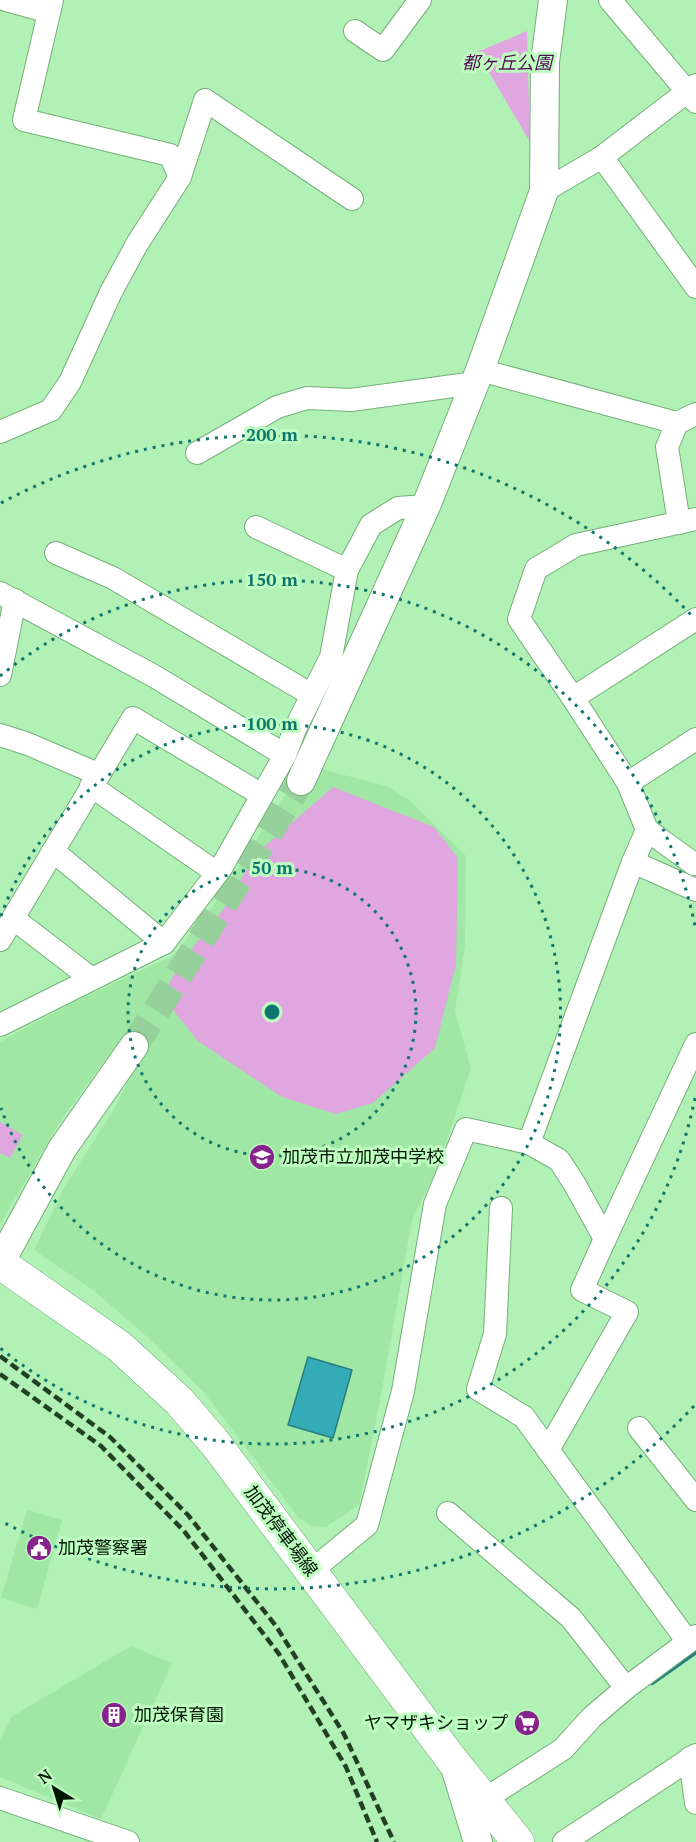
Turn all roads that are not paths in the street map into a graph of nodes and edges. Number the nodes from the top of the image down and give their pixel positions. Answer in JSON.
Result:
{"nodes":[{"id":1,"x":6,"y":0,"type":"edge"},
{"id":2,"x":420,"y":0,"type":"edge"},
{"id":3,"x":553,"y":0,"type":"edge"},
{"id":4,"x":610,"y":0,"type":"edge"},
{"id":5,"x":50,"y":6,"type":"edge"},
{"id":6,"x":355,"y":31,"type":"dead end"},
{"id":7,"x":693,"y":92,"type":"edge"},
{"id":8,"x":602,"y":157,"type":"junction"},
{"id":9,"x":180,"y":177,"type":"junction"},
{"id":10,"x":544,"y":191,"type":"junction"},
{"id":11,"x":352,"y":199,"type":"dead end"},
{"id":12,"x":696,"y":287,"type":"edge"},
{"id":13,"x":478,"y":377,"type":"junction"},
{"id":14,"x":686,"y":419,"type":"edge"},
{"id":15,"x":0,"y":432,"type":"edge"},
{"id":16,"x":197,"y":453,"type":"dead end"},
{"id":17,"x":426,"y":506,"type":"junction"},
{"id":18,"x":688,"y":521,"type":"edge"},
{"id":19,"x":256,"y":527,"type":"dead end"},
{"id":20,"x":56,"y":552,"type":"dead end"},
{"id":21,"x":347,"y":570,"type":"junction"},
{"id":22,"x":7,"y":597,"type":"edge"},
{"id":23,"x":696,"y":619,"type":"edge"},
{"id":24,"x":0,"y":675,"type":"edge"},
{"id":25,"x":312,"y":694,"type":"junction"},
{"id":26,"x":573,"y":698,"type":"junction"},
{"id":27,"x":0,"y":735,"type":"edge"},
{"id":28,"x":696,"y":739,"type":"edge"},
{"id":29,"x":285,"y":755,"type":"junction"},
{"id":30,"x":95,"y":780,"type":"junction"},
{"id":31,"x":301,"y":781,"type":"tunnel mouth"},
{"id":32,"x":628,"y":783,"type":"junction"},
{"id":33,"x":262,"y":795,"type":"junction"},
{"id":34,"x":647,"y":830,"type":"junction"},
{"id":35,"x":53,"y":851,"type":"junction"},
{"id":36,"x":633,"y":862,"type":"junction"},
{"id":37,"x":695,"y":864,"type":"edge"},
{"id":38,"x":217,"y":873,"type":"junction"},
{"id":39,"x":696,"y":890,"type":"edge"},
{"id":40,"x":14,"y":919,"type":"junction"},
{"id":41,"x":0,"y":940,"type":"edge"},
{"id":42,"x":164,"y":943,"type":"junction"},
{"id":43,"x":92,"y":979,"type":"junction"},
{"id":44,"x":3,"y":1017,"type":"edge"},
{"id":45,"x":696,"y":1044,"type":"edge"},
{"id":46,"x":134,"y":1046,"type":"tunnel mouth"},
{"id":47,"x":529,"y":1143,"type":"junction"},
{"id":48,"x":501,"y":1208,"type":"dead end"},
{"id":49,"x":605,"y":1239,"type":"junction"},
{"id":50,"x":0,"y":1263,"type":"edge"},
{"id":51,"x":639,"y":1428,"type":"dead end"},
{"id":52,"x":548,"y":1450,"type":"junction"},
{"id":53,"x":696,"y":1500,"type":"edge"},
{"id":54,"x":448,"y":1513,"type":"dead end"},
{"id":55,"x":311,"y":1571,"type":"junction"},
{"id":56,"x":692,"y":1639,"type":"edge"},
{"id":57,"x":626,"y":1688,"type":"junction"},
{"id":58,"x":693,"y":1757,"type":"edge"},
{"id":59,"x":452,"y":1760,"type":"junction"},
{"id":60,"x":0,"y":1798,"type":"edge"},
{"id":61,"x":485,"y":1799,"type":"junction"},
{"id":62,"x":696,"y":1803,"type":"edge"},
{"id":63,"x":128,"y":1842,"type":"edge"},
{"id":64,"x":478,"y":1842,"type":"edge"},
{"id":65,"x":518,"y":1842,"type":"edge"},
{"id":66,"x":564,"y":1842,"type":"edge"}],
"edges":[{"from":1,"to":5,"type":"street"},
{"from":2,"to":6,"type":"street"},
{"from":3,"to":10,"type":"street"},
{"from":4,"to":7,"type":"street"},
{"from":5,"to":9,"type":"street"},
{"from":7,"to":8,"type":"street"},
{"from":8,"to":10,"type":"street"},
{"from":8,"to":12,"type":"street"},
{"from":9,"to":11,"type":"street"},
{"from":9,"to":15,"type":"street"},
{"from":10,"to":13,"type":"street"},
{"from":13,"to":14,"type":"street"},
{"from":13,"to":16,"type":"street"},
{"from":13,"to":17,"type":"street"},
{"from":14,"to":18,"type":"street"},
{"from":17,"to":21,"type":"street"},
{"from":17,"to":31,"type":"street"},
{"from":18,"to":26,"type":"street"},
{"from":19,"to":21,"type":"street"},
{"from":20,"to":25,"type":"street"},
{"from":21,"to":25,"type":"street"},
{"from":22,"to":24,"type":"street"},
{"from":22,"to":29,"type":"street"},
{"from":23,"to":26,"type":"street"},
{"from":25,"to":29,"type":"street"},
{"from":26,"to":32,"type":"street"},
{"from":27,"to":30,"type":"street"},
{"from":28,"to":32,"type":"street"},
{"from":29,"to":33,"type":"street"},
{"from":30,"to":33,"type":"street"},
{"from":30,"to":35,"type":"street"},
{"from":30,"to":38,"type":"street"},
{"from":32,"to":34,"type":"street"},
{"from":33,"to":38,"type":"street"},
{"from":34,"to":36,"type":"street"},
{"from":34,"to":37,"type":"street"},
{"from":35,"to":40,"type":"street"},
{"from":35,"to":42,"type":"street"},
{"from":36,"to":39,"type":"street"},
{"from":36,"to":47,"type":"street"},
{"from":38,"to":42,"type":"street"},
{"from":40,"to":41,"type":"street"},
{"from":40,"to":43,"type":"street"},
{"from":42,"to":43,"type":"street"},
{"from":43,"to":44,"type":"street"},
{"from":45,"to":49,"type":"street"},
{"from":46,"to":50,"type":"street"},
{"from":47,"to":49,"type":"street"},
{"from":47,"to":55,"type":"street"},
{"from":48,"to":52,"type":"street"},
{"from":49,"to":52,"type":"street"},
{"from":50,"to":55,"type":"main road","name":"加茂停車場線"},
{"from":51,"to":53,"type":"street"},
{"from":52,"to":56,"type":"street"},
{"from":54,"to":57,"type":"street"},
{"from":55,"to":59,"type":"main road","name":"加茂停車場線"},
{"from":56,"to":57,"type":"street"},
{"from":57,"to":61,"type":"street"},
{"from":58,"to":62,"type":"street"},
{"from":58,"to":66,"type":"street"},
{"from":59,"to":61,"type":"main road","name":"加茂停車場線"},
{"from":59,"to":64,"type":"street"},
{"from":60,"to":63,"type":"street"},
{"from":61,"to":65,"type":"main road","name":"加茂停車場線"}]}
